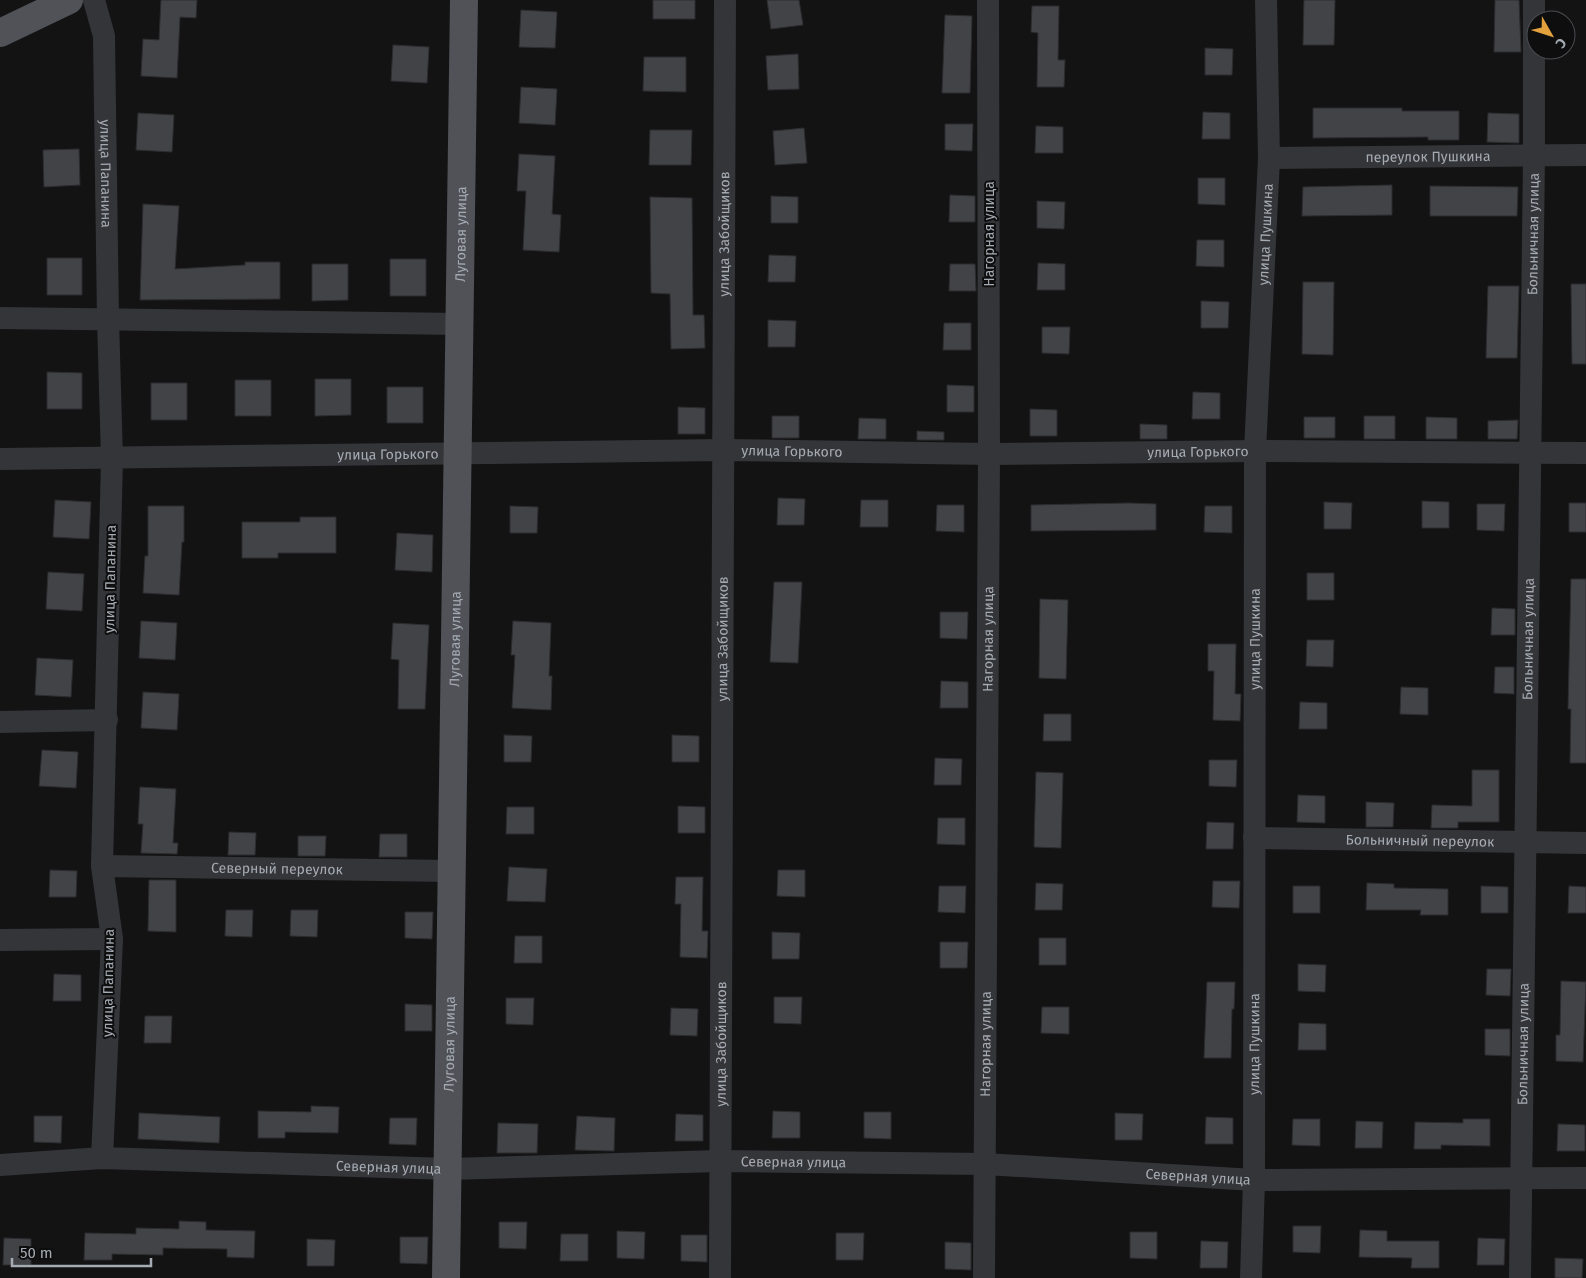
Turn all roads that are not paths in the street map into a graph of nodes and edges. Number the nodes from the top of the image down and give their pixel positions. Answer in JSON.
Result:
{"nodes":[{"id":1,"x":69,"y":0,"type":"edge"},
{"id":2,"x":94,"y":0,"type":"edge"},
{"id":3,"x":464,"y":0,"type":"edge"},
{"id":4,"x":725,"y":0,"type":"edge"},
{"id":5,"x":988,"y":0,"type":"edge"},
{"id":6,"x":1266,"y":0,"type":"edge"},
{"id":7,"x":1534,"y":0,"type":"edge"},
{"id":8,"x":0,"y":33,"type":"edge"},
{"id":9,"x":1586,"y":155,"type":"edge"},
{"id":10,"x":1534,"y":156,"type":"junction"},
{"id":11,"x":1269,"y":158,"type":"junction"},
{"id":12,"x":0,"y":318,"type":"edge"},
{"id":13,"x":108,"y":319,"type":"junction"},
{"id":14,"x":461,"y":324,"type":"junction"},
{"id":15,"x":722,"y":450,"type":"junction"},
{"id":16,"x":1255,"y":451,"type":"junction"},
{"id":17,"x":458,"y":452,"type":"junction"},
{"id":18,"x":1586,"y":453,"type":"edge"},
{"id":19,"x":989,"y":454,"type":"junction"},
{"id":20,"x":1530,"y":454,"type":"junction"},
{"id":21,"x":112,"y":459,"type":"junction"},
{"id":22,"x":0,"y":460,"type":"edge"},
{"id":23,"x":107,"y":720,"type":"junction"},
{"id":24,"x":0,"y":722,"type":"edge"},
{"id":25,"x":1254,"y":838,"type":"junction"},
{"id":26,"x":1525,"y":843,"type":"junction"},
{"id":27,"x":1586,"y":843,"type":"edge"},
{"id":28,"x":102,"y":866,"type":"junction"},
{"id":29,"x":451,"y":871,"type":"junction"},
{"id":30,"x":112,"y":939,"type":"junction"},
{"id":31,"x":0,"y":940,"type":"edge"},
{"id":32,"x":102,"y":1158,"type":"junction"},
{"id":33,"x":719,"y":1161,"type":"junction"},
{"id":34,"x":985,"y":1164,"type":"junction"},
{"id":35,"x":0,"y":1166,"type":"edge"},
{"id":36,"x":448,"y":1169,"type":"junction"},
{"id":37,"x":1521,"y":1177,"type":"junction"},
{"id":38,"x":1586,"y":1178,"type":"edge"},
{"id":39,"x":1254,"y":1180,"type":"junction"},
{"id":40,"x":446,"y":1278,"type":"edge"},
{"id":41,"x":720,"y":1278,"type":"edge"},
{"id":42,"x":984,"y":1278,"type":"edge"},
{"id":43,"x":1251,"y":1278,"type":"edge"},
{"id":44,"x":1520,"y":1278,"type":"edge"}],
"edges":[{"from":1,"to":8,"type":"main road"},
{"from":2,"to":13,"type":"street","name":"улица Папанина"},
{"from":3,"to":14,"type":"main road","name":"Луговая улица"},
{"from":4,"to":15,"type":"street","name":"улица Забойщиков"},
{"from":5,"to":19,"type":"street","name":"Нагорная улица"},
{"from":6,"to":11,"type":"street","name":"улица Пушкина"},
{"from":7,"to":10,"type":"street","name":"Больничная улица"},
{"from":9,"to":10,"type":"street","name":"переулок Пушкина"},
{"from":10,"to":11,"type":"street","name":"переулок Пушкина"},
{"from":10,"to":20,"type":"street","name":"Больничная улица"},
{"from":11,"to":16,"type":"street","name":"улица Пушкина"},
{"from":12,"to":13,"type":"street"},
{"from":13,"to":14,"type":"street"},
{"from":13,"to":21,"type":"street","name":"улица Папанина"},
{"from":14,"to":17,"type":"main road","name":"Луговая улица"},
{"from":15,"to":17,"type":"street","name":"улица Горького"},
{"from":15,"to":19,"type":"street","name":"улица Горького"},
{"from":15,"to":33,"type":"street","name":"улица Забойщиков"},
{"from":16,"to":19,"type":"street","name":"улица Горького"},
{"from":16,"to":20,"type":"street","name":"улица Горького"},
{"from":16,"to":25,"type":"street","name":"улица Пушкина"},
{"from":17,"to":21,"type":"street","name":"улица Горького"},
{"from":17,"to":29,"type":"main road","name":"Луговая улица"},
{"from":18,"to":20,"type":"street","name":"улица Горького"},
{"from":19,"to":34,"type":"street","name":"Нагорная улица"},
{"from":20,"to":26,"type":"street","name":"Больничная улица"},
{"from":21,"to":22,"type":"street","name":"улица Горького"},
{"from":21,"to":23,"type":"street","name":"улица Папанина"},
{"from":23,"to":24,"type":"street"},
{"from":23,"to":28,"type":"street","name":"улица Папанина"},
{"from":25,"to":26,"type":"street","name":"Больничный переулок"},
{"from":25,"to":39,"type":"street","name":"улица Пушкина"},
{"from":26,"to":27,"type":"street","name":"Больничный переулок"},
{"from":26,"to":37,"type":"street","name":"Больничная улица"},
{"from":28,"to":29,"type":"street","name":"Северный переулок"},
{"from":28,"to":30,"type":"street","name":"улица Папанина"},
{"from":29,"to":36,"type":"main road","name":"Луговая улица"},
{"from":30,"to":31,"type":"street"},
{"from":30,"to":32,"type":"street","name":"улица Папанина"},
{"from":32,"to":35,"type":"street","name":"Северная улица"},
{"from":32,"to":36,"type":"street","name":"Северная улица"},
{"from":33,"to":34,"type":"street","name":"Северная улица"},
{"from":33,"to":36,"type":"street","name":"Северная улица"},
{"from":33,"to":41,"type":"street","name":"улица Забойщиков"},
{"from":34,"to":39,"type":"street","name":"Северная улица"},
{"from":34,"to":42,"type":"street","name":"Нагорная улица"},
{"from":36,"to":40,"type":"main road","name":"Луговая улица"},
{"from":37,"to":38,"type":"street","name":"Северная улица"},
{"from":37,"to":39,"type":"street","name":"Северная улица"},
{"from":37,"to":44,"type":"street","name":"Больничная улица"},
{"from":39,"to":43,"type":"street","name":"улица Пушкина"}]}
